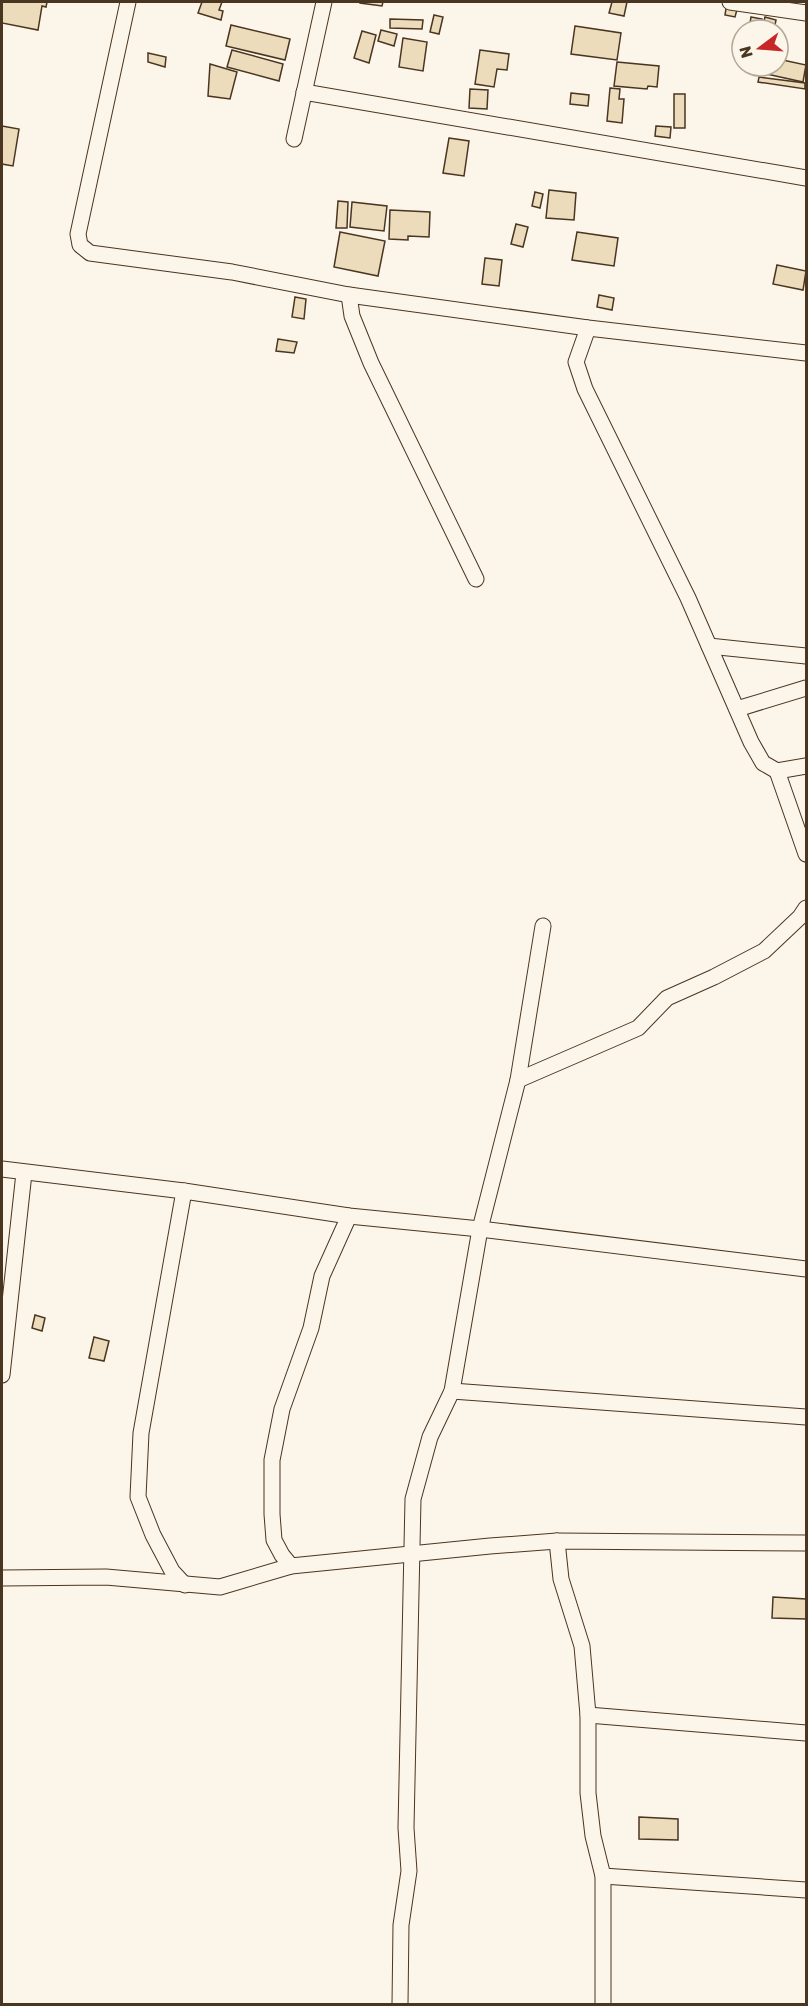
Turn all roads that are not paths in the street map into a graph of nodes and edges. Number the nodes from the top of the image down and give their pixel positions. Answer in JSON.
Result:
{"nodes":[{"id":1,"x":128,"y":2,"type":"edge"},
{"id":2,"x":324,"y":2,"type":"edge"},
{"id":3,"x":730,"y":2,"type":"edge"},
{"id":4,"x":807,"y":13,"type":"edge"},
{"id":5,"x":304,"y":92,"type":"junction"},
{"id":6,"x":294,"y":139,"type":"dead end"},
{"id":7,"x":807,"y":178,"type":"edge"},
{"id":8,"x":349,"y":295,"type":"junction"},
{"id":9,"x":588,"y":328,"type":"junction"},
{"id":10,"x":807,"y":353,"type":"edge"},
{"id":11,"x":476,"y":579,"type":"dead end"},
{"id":12,"x":709,"y":646,"type":"junction"},
{"id":13,"x":807,"y":656,"type":"edge"},
{"id":14,"x":807,"y":688,"type":"edge"},
{"id":15,"x":737,"y":709,"type":"junction"},
{"id":16,"x":807,"y":766,"type":"edge"},
{"id":17,"x":777,"y":771,"type":"junction"},
{"id":18,"x":807,"y":854,"type":"edge"},
{"id":19,"x":807,"y":908,"type":"edge"},
{"id":20,"x":543,"y":926,"type":"dead end"},
{"id":21,"x":518,"y":1080,"type":"junction"},
{"id":22,"x":2,"y":1169,"type":"edge"},
{"id":23,"x":24,"y":1173,"type":"junction"},
{"id":24,"x":184,"y":1191,"type":"junction"},
{"id":25,"x":349,"y":1216,"type":"junction"},
{"id":26,"x":480,"y":1229,"type":"junction"},
{"id":27,"x":807,"y":1269,"type":"edge"},
{"id":28,"x":2,"y":1375,"type":"edge"},
{"id":29,"x":452,"y":1391,"type":"junction"},
{"id":30,"x":807,"y":1417,"type":"edge"},
{"id":31,"x":557,"y":1542,"type":"junction"},
{"id":32,"x":807,"y":1543,"type":"edge"},
{"id":33,"x":411,"y":1553,"type":"junction"},
{"id":34,"x":291,"y":1566,"type":"junction"},
{"id":35,"x":2,"y":1578,"type":"edge"},
{"id":36,"x":185,"y":1585,"type":"junction"},
{"id":37,"x":588,"y":1715,"type":"junction"},
{"id":38,"x":807,"y":1733,"type":"edge"},
{"id":39,"x":603,"y":1876,"type":"junction"},
{"id":40,"x":807,"y":1890,"type":"edge"},
{"id":41,"x":400,"y":2004,"type":"edge"},
{"id":42,"x":603,"y":2004,"type":"edge"}],
"edges":[{"from":1,"to":8,"type":"street"},
{"from":2,"to":5,"type":"street"},
{"from":3,"to":4,"type":"street"},
{"from":5,"to":6,"type":"street"},
{"from":5,"to":7,"type":"street"},
{"from":8,"to":9,"type":"street"},
{"from":8,"to":11,"type":"street"},
{"from":9,"to":10,"type":"street"},
{"from":9,"to":12,"type":"street"},
{"from":12,"to":13,"type":"street"},
{"from":12,"to":15,"type":"street"},
{"from":14,"to":15,"type":"street"},
{"from":15,"to":17,"type":"street"},
{"from":16,"to":17,"type":"street"},
{"from":17,"to":18,"type":"street"},
{"from":19,"to":21,"type":"street"},
{"from":20,"to":21,"type":"street"},
{"from":21,"to":26,"type":"street"},
{"from":22,"to":23,"type":"street"},
{"from":23,"to":24,"type":"street"},
{"from":23,"to":28,"type":"street"},
{"from":24,"to":25,"type":"street"},
{"from":24,"to":36,"type":"street"},
{"from":25,"to":26,"type":"street"},
{"from":25,"to":34,"type":"street"},
{"from":26,"to":27,"type":"street"},
{"from":26,"to":29,"type":"street"},
{"from":29,"to":30,"type":"street"},
{"from":29,"to":33,"type":"street"},
{"from":31,"to":32,"type":"street"},
{"from":31,"to":33,"type":"street"},
{"from":31,"to":37,"type":"street"},
{"from":33,"to":34,"type":"street"},
{"from":33,"to":41,"type":"street"},
{"from":34,"to":36,"type":"street"},
{"from":35,"to":36,"type":"street"},
{"from":37,"to":38,"type":"street"},
{"from":37,"to":39,"type":"street"},
{"from":39,"to":40,"type":"street"},
{"from":39,"to":42,"type":"street"}]}
